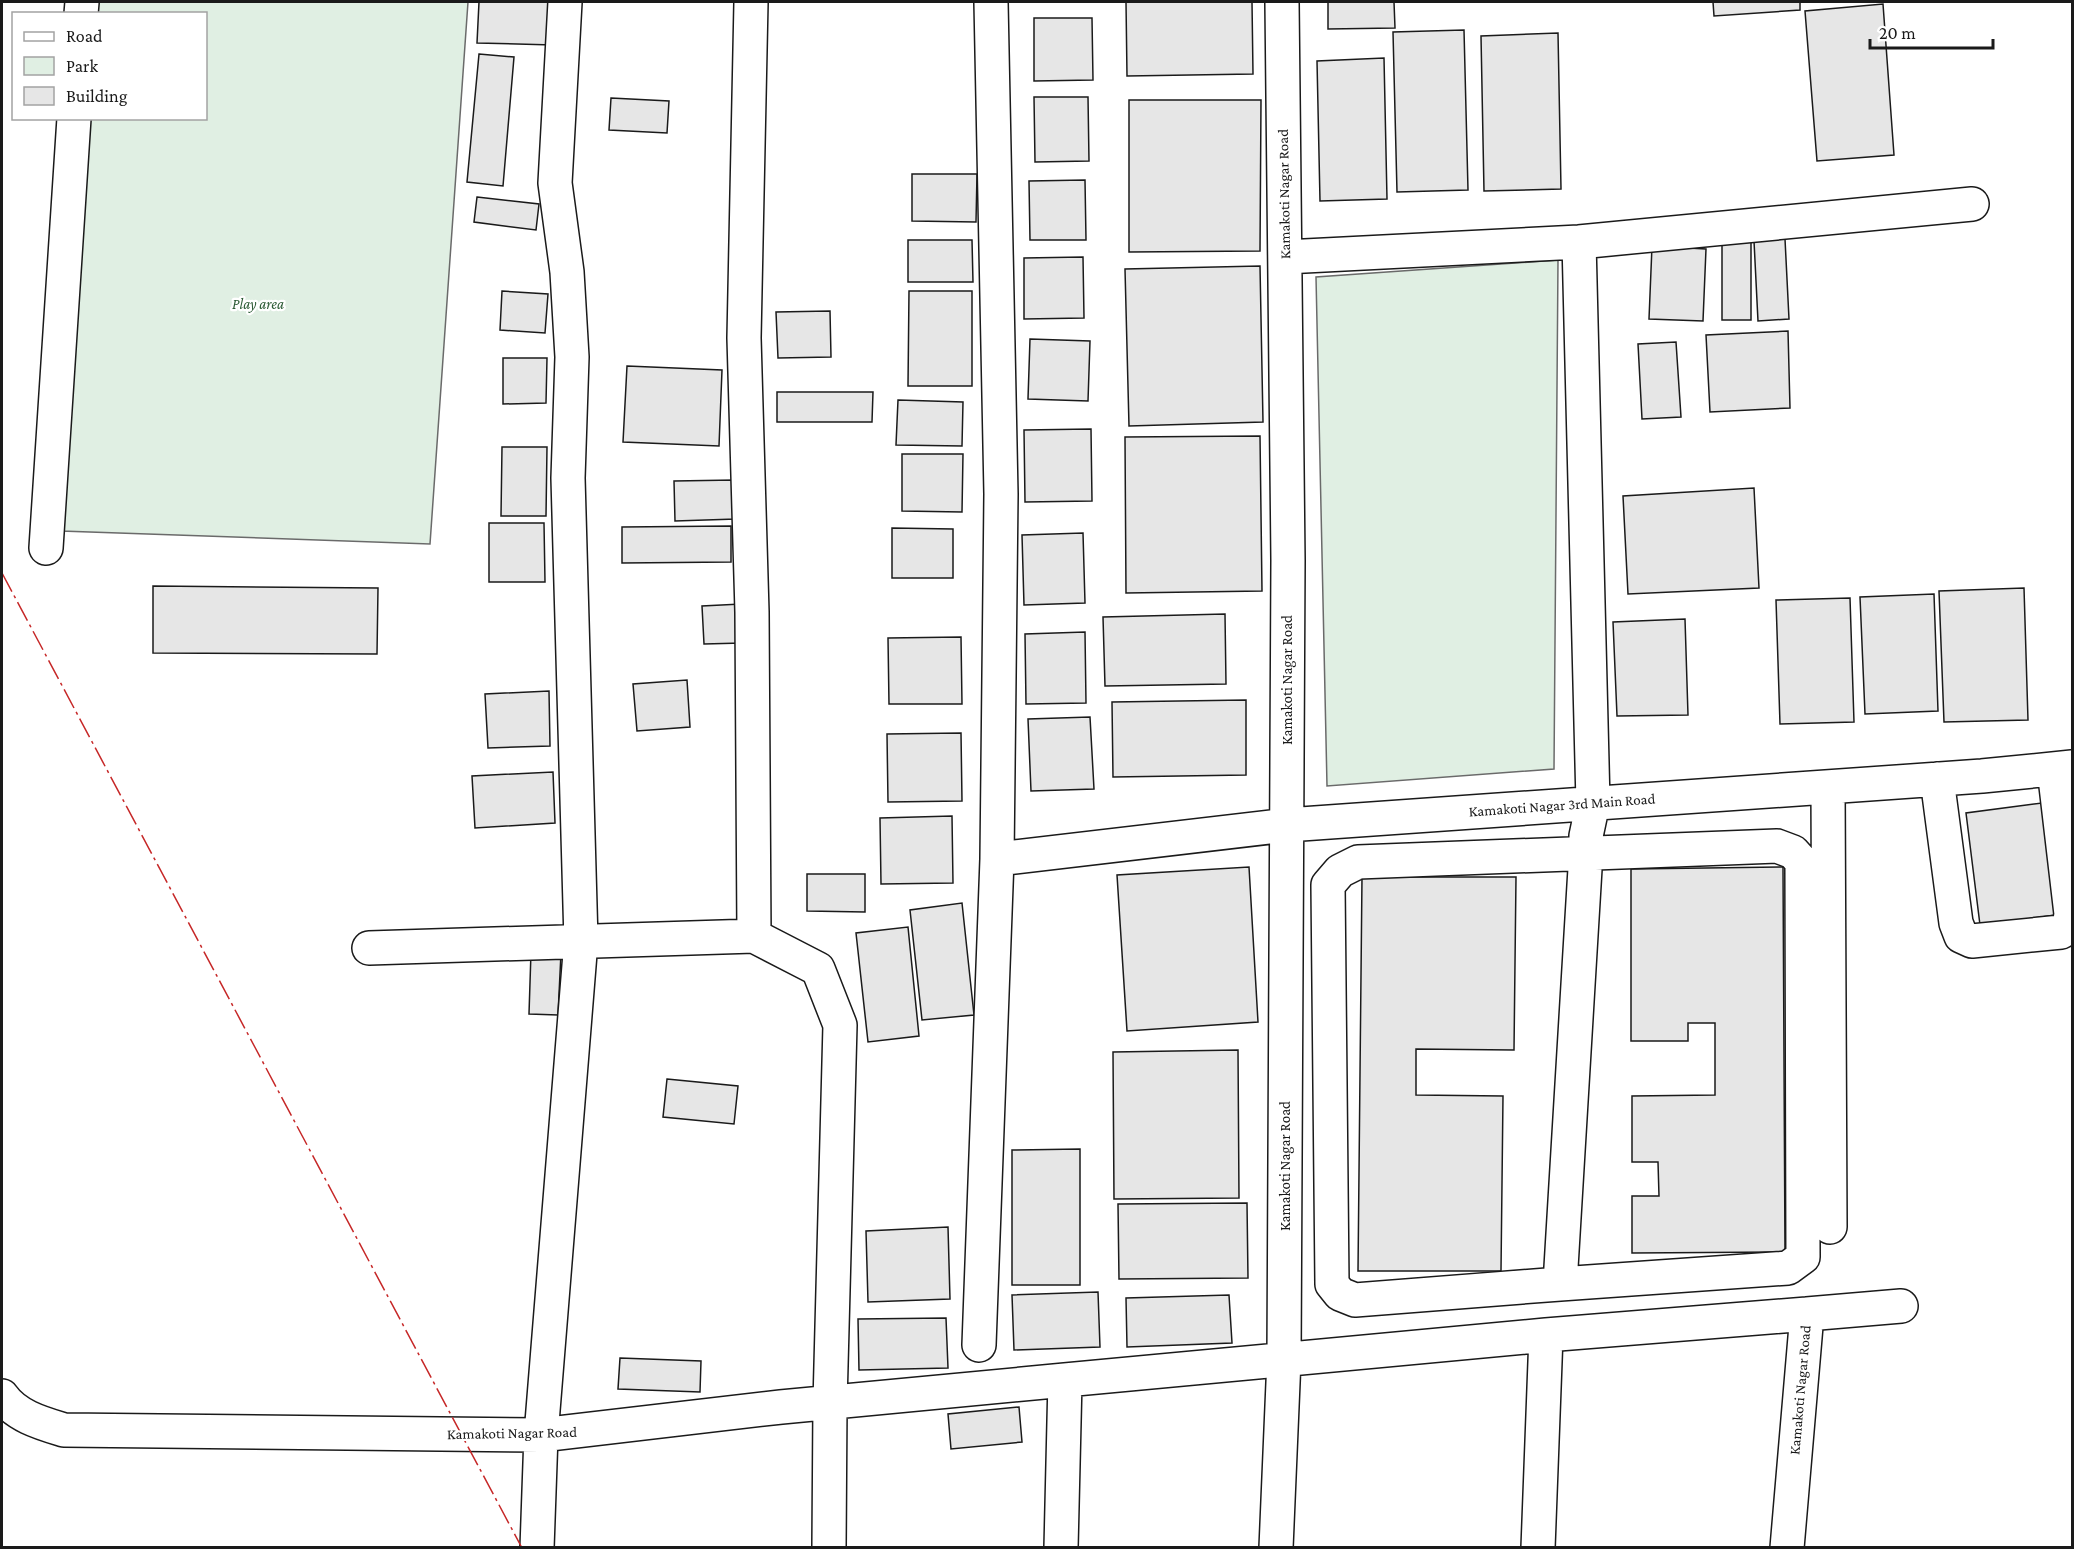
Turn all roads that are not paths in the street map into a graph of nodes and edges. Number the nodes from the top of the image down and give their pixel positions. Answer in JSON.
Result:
{"nodes":[{"id":1,"x":565,"y":2,"type":"edge"},
{"id":2,"x":751,"y":2,"type":"edge"},
{"id":3,"x":991,"y":2,"type":"edge"},
{"id":4,"x":1282,"y":2,"type":"edge"},
{"id":5,"x":74,"y":120,"type":"edge"},
{"id":6,"x":1972,"y":204,"type":"dead end"},
{"id":7,"x":1579,"y":242,"type":"junction"},
{"id":8,"x":1285,"y":257,"type":"junction"},
{"id":9,"x":46,"y":548,"type":"dead end"},
{"id":10,"x":2063,"y":768,"type":"edge"},
{"id":11,"x":1937,"y":779,"type":"junction"},
{"id":12,"x":1828,"y":787,"type":"junction"},
{"id":13,"x":1593,"y":803,"type":"junction"},
{"id":14,"x":1287,"y":825,"type":"junction"},
{"id":15,"x":1586,"y":852,"type":"junction"},
{"id":16,"x":997,"y":859,"type":"junction"},
{"id":17,"x":754,"y":936,"type":"junction"},
{"id":18,"x":581,"y":942,"type":"junction"},
{"id":19,"x":369,"y":948,"type":"dead end"},
{"id":20,"x":1830,"y":1227,"type":"dead end"},
{"id":21,"x":1560,"y":1284,"type":"junction"},
{"id":22,"x":1901,"y":1306,"type":"dead end"},
{"id":23,"x":1807,"y":1314,"type":"junction"},
{"id":24,"x":1546,"y":1335,"type":"junction"},
{"id":25,"x":979,"y":1345,"type":"dead end"},
{"id":26,"x":1284,"y":1359,"type":"junction"},
{"id":27,"x":1065,"y":1380,"type":"junction"},
{"id":28,"x":2,"y":1396,"type":"edge"},
{"id":29,"x":830,"y":1403,"type":"junction"},
{"id":30,"x":541,"y":1435,"type":"junction"},
{"id":31,"x":537,"y":1548,"type":"edge"},
{"id":32,"x":829,"y":1548,"type":"edge"},
{"id":33,"x":1061,"y":1548,"type":"edge"},
{"id":34,"x":1276,"y":1548,"type":"edge"},
{"id":35,"x":1538,"y":1548,"type":"edge"},
{"id":36,"x":1787,"y":1548,"type":"edge"}],
"edges":[{"from":1,"to":18,"type":"street"},
{"from":2,"to":17,"type":"street"},
{"from":3,"to":16,"type":"street"},
{"from":4,"to":8,"type":"street","name":"Kamakoti Nagar Road"},
{"from":5,"to":9,"type":"street"},
{"from":6,"to":7,"type":"street"},
{"from":7,"to":8,"type":"street"},
{"from":7,"to":13,"type":"street"},
{"from":8,"to":14,"type":"street","name":"Kamakoti Nagar Road"},
{"from":10,"to":11,"type":"street","name":"Kamakoti Nagar 3rd Main Road"},
{"from":10,"to":11,"type":"street"},
{"from":11,"to":12,"type":"street","name":"Kamakoti Nagar 3rd Main Road"},
{"from":12,"to":13,"type":"street","name":"Kamakoti Nagar 3rd Main Road"},
{"from":12,"to":20,"type":"street"},
{"from":13,"to":14,"type":"street","name":"Kamakoti Nagar 3rd Main Road"},
{"from":13,"to":15,"type":"street"},
{"from":14,"to":16,"type":"street","name":"Kamakoti Nagar 3rd Main Road"},
{"from":14,"to":26,"type":"street","name":"Kamakoti Nagar Road"},
{"from":15,"to":21,"type":"street"},
{"from":15,"to":21,"type":"street"},
{"from":15,"to":21,"type":"street"},
{"from":16,"to":25,"type":"street"},
{"from":17,"to":18,"type":"street"},
{"from":17,"to":29,"type":"street"},
{"from":18,"to":19,"type":"street"},
{"from":18,"to":30,"type":"street"},
{"from":22,"to":23,"type":"street"},
{"from":23,"to":24,"type":"street","name":"Kamakoti Nagar Road"},
{"from":23,"to":36,"type":"street","name":"Kamakoti Nagar Road"},
{"from":24,"to":26,"type":"street","name":"Kamakoti Nagar Road"},
{"from":24,"to":35,"type":"street"},
{"from":26,"to":27,"type":"street","name":"Kamakoti Nagar Road"},
{"from":26,"to":34,"type":"street","name":"Kamakoti Nagar Road"},
{"from":27,"to":29,"type":"street","name":"Kamakoti Nagar Road"},
{"from":27,"to":33,"type":"street"},
{"from":28,"to":30,"type":"street","name":"Kamakoti Nagar Road"},
{"from":29,"to":30,"type":"street","name":"Kamakoti Nagar Road"},
{"from":29,"to":32,"type":"street"},
{"from":30,"to":31,"type":"street"}]}
